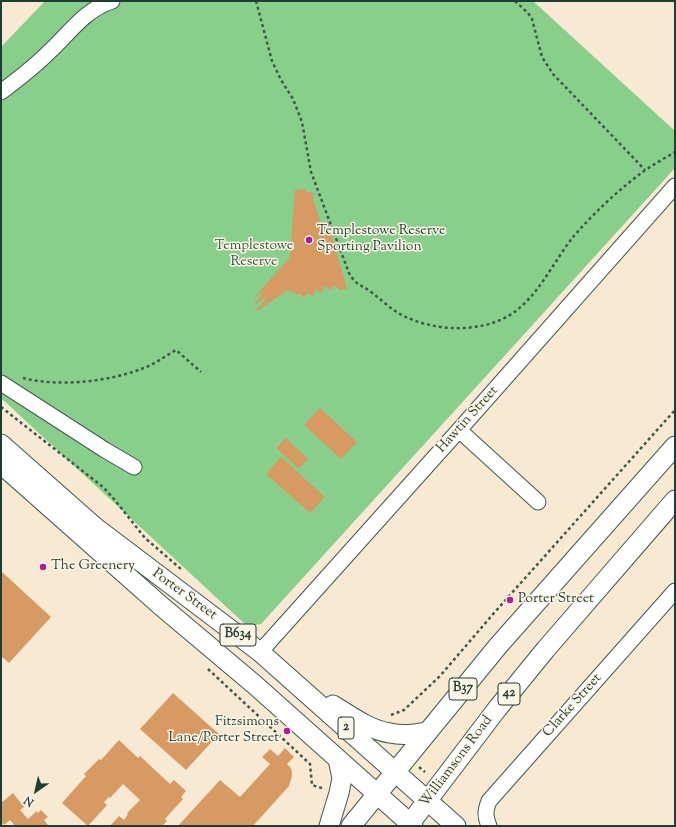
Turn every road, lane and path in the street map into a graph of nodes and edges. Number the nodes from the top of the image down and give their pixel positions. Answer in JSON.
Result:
{"nodes":[{"id":1,"x":112,"y":1,"type":"edge"},
{"id":2,"x":256,"y":1,"type":"edge"},
{"id":3,"x":515,"y":1,"type":"edge"},
{"id":4,"x":1,"y":92,"type":"edge"},
{"id":5,"x":675,"y":152,"type":"edge"},
{"id":6,"x":645,"y":170,"type":"junction"},
{"id":7,"x":675,"y":186,"type":"edge"},
{"id":8,"x":201,"y":372,"type":"dead end"},
{"id":9,"x":22,"y":378,"type":"dead end"},
{"id":10,"x":1,"y":383,"type":"edge"},
{"id":11,"x":1,"y":407,"type":"edge"},
{"id":12,"x":675,"y":410,"type":"edge"},
{"id":13,"x":459,"y":430,"type":"junction"},
{"id":14,"x":1,"y":444,"type":"edge"},
{"id":15,"x":675,"y":446,"type":"edge"},
{"id":16,"x":1,"y":464,"type":"edge"},
{"id":17,"x":134,"y":467,"type":"dead end"},
{"id":18,"x":675,"y":500,"type":"edge"},
{"id":19,"x":538,"y":502,"type":"dead end"},
{"id":20,"x":181,"y":570,"type":"dead end"},
{"id":21,"x":675,"y":592,"type":"edge"},
{"id":22,"x":260,"y":652,"type":"junction"},
{"id":23,"x":296,"y":683,"type":"junction"},
{"id":24,"x":247,"y":706,"type":"dead end"},
{"id":25,"x":386,"y":716,"type":"dead end"},
{"id":26,"x":428,"y":732,"type":"junction"},
{"id":27,"x":338,"y":759,"type":"junction"},
{"id":28,"x":419,"y":767,"type":"dead end"},
{"id":29,"x":425,"y":772,"type":"dead end"},
{"id":30,"x":396,"y":773,"type":"junction"},
{"id":31,"x":331,"y":791,"type":"dead end"},
{"id":32,"x":378,"y":794,"type":"junction"},
{"id":33,"x":428,"y":800,"type":"junction"},
{"id":34,"x":410,"y":825,"type":"edge"},
{"id":35,"x":329,"y":826,"type":"edge"},
{"id":36,"x":351,"y":826,"type":"edge"},
{"id":37,"x":456,"y":826,"type":"edge"},
{"id":38,"x":489,"y":826,"type":"edge"}],
"edges":[{"from":1,"to":4,"type":"street"},
{"from":2,"to":6,"type":"path"},
{"from":3,"to":6,"type":"path"},
{"from":5,"to":6,"type":"path"},
{"from":7,"to":13,"type":"street","name":"Hawtin Street"},
{"from":8,"to":9,"type":"path"},
{"from":10,"to":17,"type":"street"},
{"from":11,"to":20,"type":"path"},
{"from":12,"to":25,"type":"path"},
{"from":13,"to":19,"type":"street"},
{"from":13,"to":22,"type":"street","name":"Hawtin Street"},
{"from":14,"to":22,"type":"main road","name":"Porter Street","number":"B634"},
{"from":15,"to":26,"type":"main road","number":"B37"},
{"from":16,"to":27,"type":"main road","name":"Porter Street","number":"B634"},
{"from":18,"to":33,"type":"main road","name":"Williamsons Road","number":"42"},
{"from":21,"to":38,"type":"street","name":"Clarke Street"},
{"from":22,"to":23,"type":"main road","name":"Porter Street","number":"B634"},
{"from":23,"to":26,"type":"main road"},
{"from":23,"to":30,"type":"main road","name":"Porter Street","number":"2"},
{"from":24,"to":31,"type":"path"},
{"from":26,"to":30,"type":"main road","number":"B37"},
{"from":27,"to":32,"type":"main road","name":"Porter Street","number":"42"},
{"from":27,"to":35,"type":"main road"},
{"from":28,"to":29,"type":"path"},
{"from":30,"to":32,"type":"main road","number":"B37"},
{"from":30,"to":33,"type":"main road","name":"Porter Street","number":"2"},
{"from":32,"to":34,"type":"main road","name":"Porter Street","number":"42"},
{"from":32,"to":36,"type":"main road","number":"B37"},
{"from":33,"to":34,"type":"main road","name":"Williamsons Road","number":"42"},
{"from":33,"to":37,"type":"main road","name":"Porter Street","number":"2"}]}
